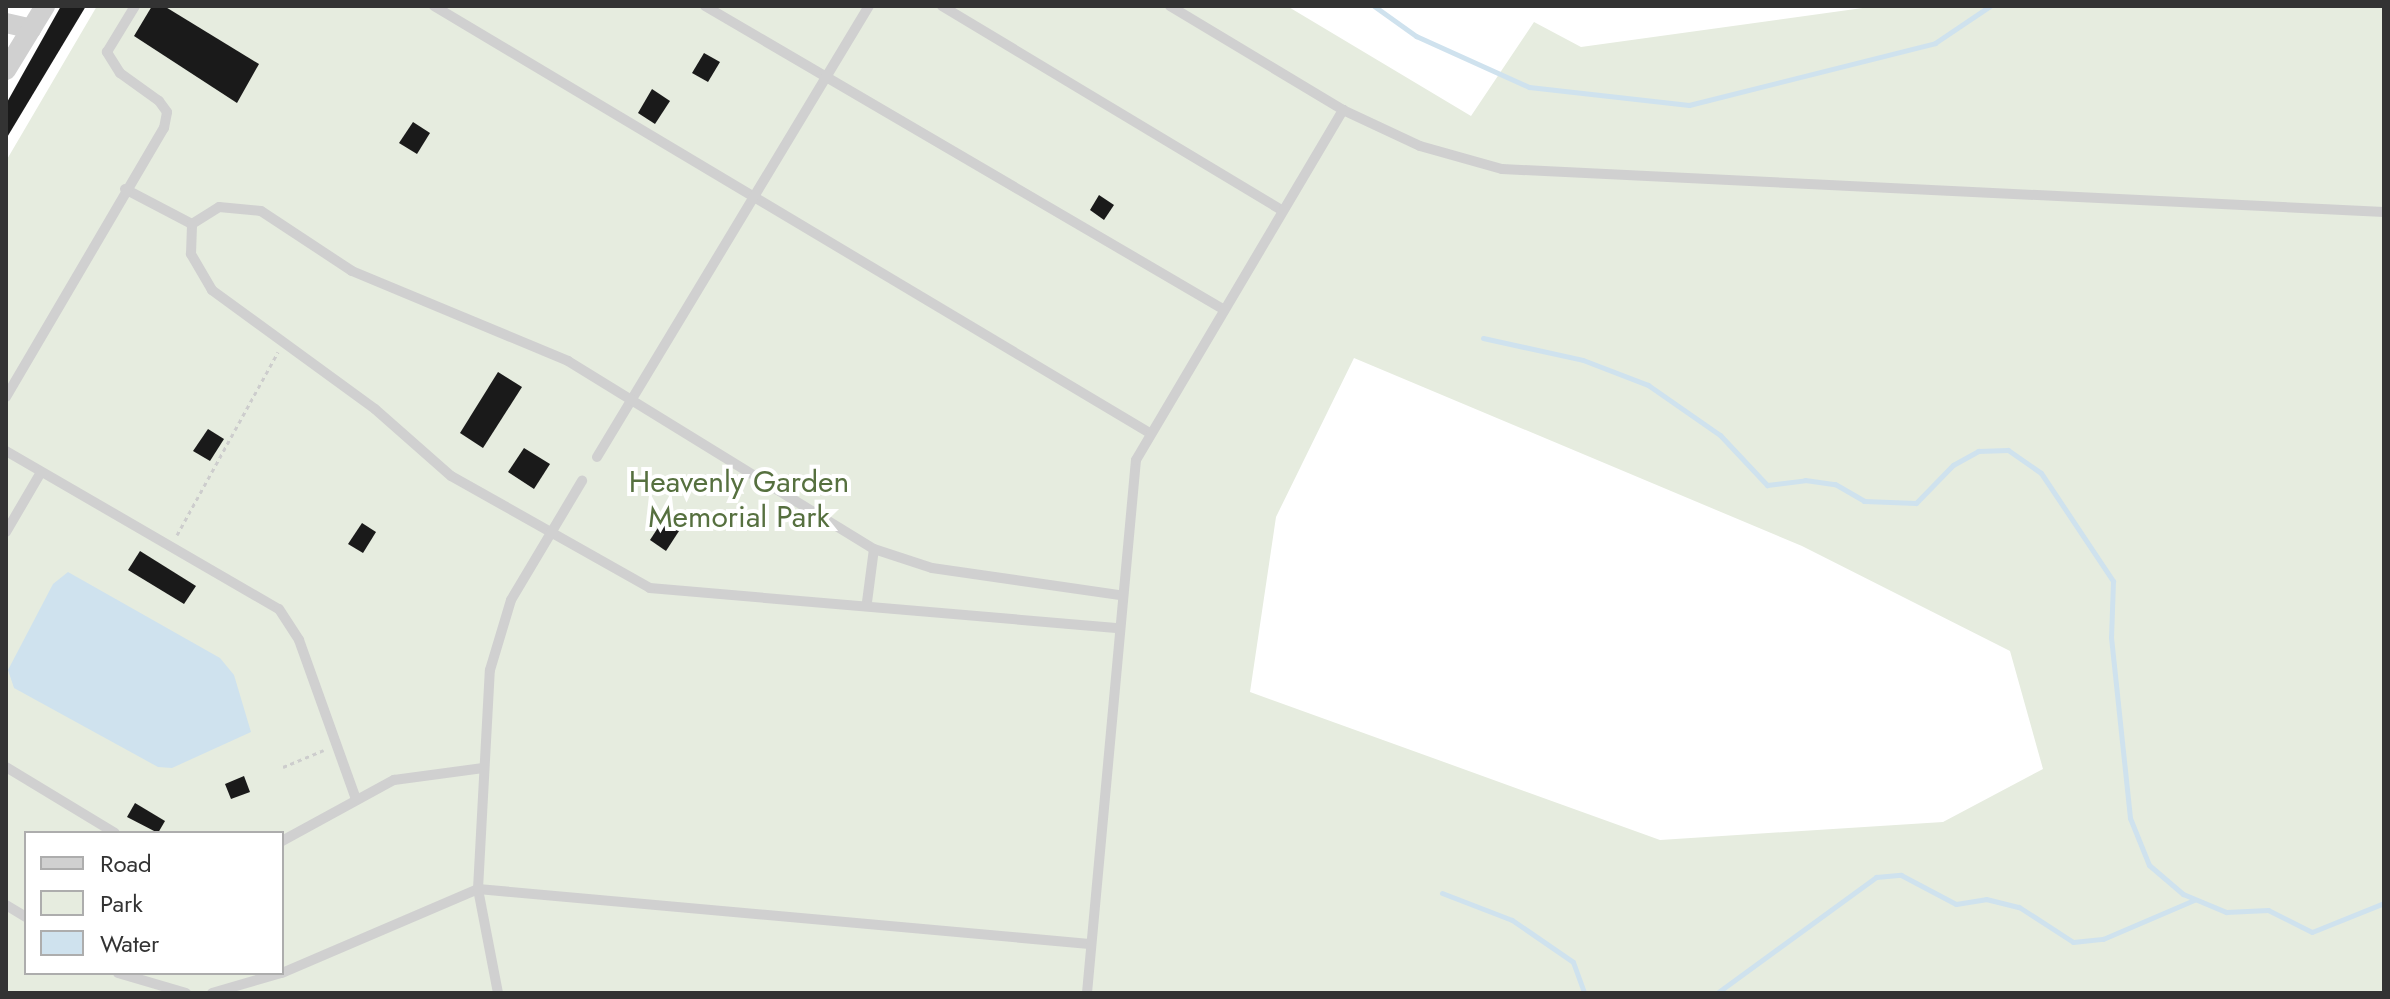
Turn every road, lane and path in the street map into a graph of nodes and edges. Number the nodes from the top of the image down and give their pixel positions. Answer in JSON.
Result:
{"nodes":[{"id":1,"x":45,"y":6,"type":"edge"},
{"id":2,"x":135,"y":6,"type":"edge"},
{"id":3,"x":434,"y":6,"type":"edge"},
{"id":4,"x":705,"y":6,"type":"edge"},
{"id":5,"x":869,"y":6,"type":"edge"},
{"id":6,"x":942,"y":6,"type":"edge"},
{"id":7,"x":1170,"y":6,"type":"edge"},
{"id":8,"x":6,"y":23,"type":"edge"},
{"id":9,"x":31,"y":29,"type":"junction"},
{"id":10,"x":6,"y":70,"type":"edge"},
{"id":11,"x":828,"y":77,"type":"junction"},
{"id":12,"x":1343,"y":110,"type":"junction"},
{"id":13,"x":125,"y":189,"type":"junction"},
{"id":14,"x":755,"y":199,"type":"junction"},
{"id":15,"x":1281,"y":210,"type":"junction"},
{"id":16,"x":2384,"y":212,"type":"edge"},
{"id":17,"x":192,"y":224,"type":"junction"},
{"id":18,"x":1223,"y":309,"type":"junction"},
{"id":19,"x":283,"y":342,"type":"junction"},
{"id":20,"x":6,"y":397,"type":"edge"},
{"id":21,"x":636,"y":400,"type":"junction"},
{"id":22,"x":1148,"y":432,"type":"junction"},
{"id":23,"x":6,"y":451,"type":"edge"},
{"id":24,"x":597,"y":457,"type":"dead end"},
{"id":25,"x":41,"y":472,"type":"junction"},
{"id":26,"x":582,"y":481,"type":"dead end"},
{"id":27,"x":6,"y":532,"type":"edge"},
{"id":28,"x":545,"y":535,"type":"junction"},
{"id":29,"x":169,"y":548,"type":"junction"},
{"id":30,"x":874,"y":549,"type":"junction"},
{"id":31,"x":1120,"y":595,"type":"junction"},
{"id":32,"x":867,"y":602,"type":"junction"},
{"id":33,"x":1116,"y":628,"type":"junction"},
{"id":34,"x":336,"y":744,"type":"junction"},
{"id":35,"x":6,"y":767,"type":"edge"},
{"id":36,"x":283,"y":767,"type":"dead end"},
{"id":37,"x":483,"y":768,"type":"junction"},
{"id":38,"x":355,"y":796,"type":"junction"},
{"id":39,"x":112,"y":831,"type":"edge"},
{"id":40,"x":284,"y":840,"type":"edge"},
{"id":41,"x":478,"y":889,"type":"junction"},
{"id":42,"x":6,"y":905,"type":"edge"},
{"id":43,"x":24,"y":916,"type":"edge"},
{"id":44,"x":1090,"y":944,"type":"junction"},
{"id":45,"x":284,"y":972,"type":"edge"},
{"id":46,"x":125,"y":975,"type":"edge"},
{"id":47,"x":274,"y":975,"type":"edge"},
{"id":48,"x":186,"y":993,"type":"edge"},
{"id":49,"x":212,"y":993,"type":"edge"},
{"id":50,"x":498,"y":993,"type":"edge"},
{"id":51,"x":1087,"y":993,"type":"edge"}],
"edges":[{"from":1,"to":9,"type":"street"},
{"from":2,"to":13,"type":"lane"},
{"from":3,"to":14,"type":"lane"},
{"from":4,"to":11,"type":"lane"},
{"from":5,"to":11,"type":"lane"},
{"from":6,"to":15,"type":"lane"},
{"from":7,"to":12,"type":"lane"},
{"from":8,"to":9,"type":"street"},
{"from":9,"to":10,"type":"street"},
{"from":11,"to":14,"type":"lane"},
{"from":11,"to":18,"type":"lane"},
{"from":12,"to":15,"type":"lane"},
{"from":12,"to":16,"type":"lane"},
{"from":13,"to":17,"type":"lane"},
{"from":13,"to":20,"type":"lane"},
{"from":14,"to":21,"type":"lane"},
{"from":14,"to":22,"type":"lane"},
{"from":15,"to":18,"type":"lane"},
{"from":17,"to":19,"type":"lane"},
{"from":17,"to":21,"type":"lane"},
{"from":18,"to":22,"type":"lane"},
{"from":19,"to":28,"type":"lane"},
{"from":19,"to":29,"type":"path"},
{"from":21,"to":24,"type":"lane"},
{"from":21,"to":30,"type":"lane"},
{"from":22,"to":31,"type":"lane"},
{"from":23,"to":25,"type":"lane"},
{"from":25,"to":27,"type":"lane"},
{"from":25,"to":29,"type":"lane"},
{"from":26,"to":28,"type":"lane"},
{"from":28,"to":32,"type":"lane"},
{"from":28,"to":37,"type":"lane"},
{"from":29,"to":34,"type":"lane"},
{"from":30,"to":31,"type":"lane"},
{"from":30,"to":32,"type":"lane"},
{"from":31,"to":33,"type":"lane"},
{"from":32,"to":33,"type":"lane"},
{"from":33,"to":44,"type":"lane"},
{"from":34,"to":36,"type":"path"},
{"from":34,"to":38,"type":"lane"},
{"from":35,"to":39,"type":"lane"},
{"from":37,"to":38,"type":"lane"},
{"from":37,"to":41,"type":"lane"},
{"from":38,"to":40,"type":"lane"},
{"from":41,"to":44,"type":"lane"},
{"from":41,"to":45,"type":"lane"},
{"from":41,"to":50,"type":"lane"},
{"from":42,"to":43,"type":"lane"},
{"from":44,"to":51,"type":"lane"},
{"from":46,"to":48,"type":"lane"},
{"from":47,"to":49,"type":"lane"}]}
